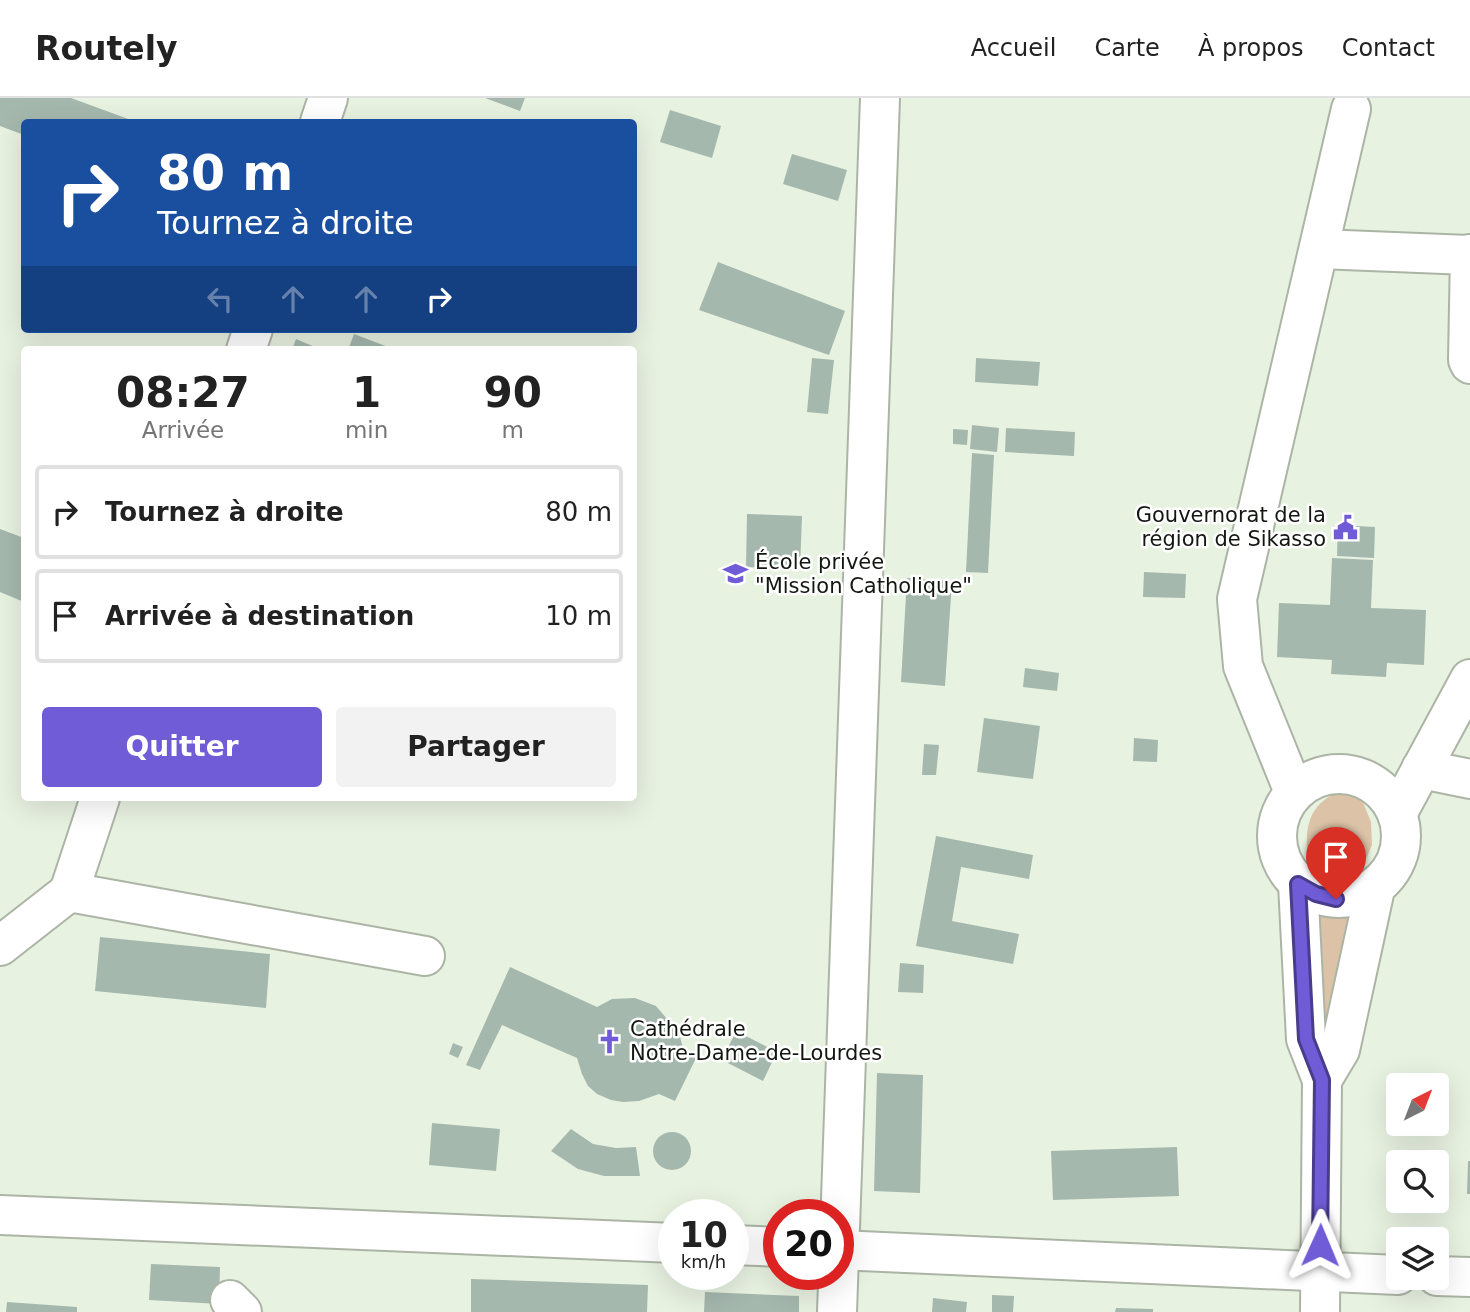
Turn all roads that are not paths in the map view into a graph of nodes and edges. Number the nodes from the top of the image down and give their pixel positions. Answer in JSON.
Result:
{"nodes":[{"id":1,"x":328,"y":98,"type":"edge"},
{"id":2,"x":880,"y":98,"type":"edge"},
{"id":3,"x":1351,"y":108,"type":"dead end"},
{"id":4,"x":321,"y":119,"type":"edge"},
{"id":5,"x":1319,"y":249,"type":"junction"},
{"id":6,"x":1470,"y":254,"type":"edge"},
{"id":7,"x":1470,"y":364,"type":"edge"},
{"id":8,"x":1470,"y":679,"type":"edge"},
{"id":9,"x":1421,"y":769,"type":"junction"},
{"id":10,"x":1470,"y":779,"type":"edge"},
{"id":11,"x":1294,"y":792,"type":"junction"},
{"id":12,"x":99,"y":801,"type":"edge"},
{"id":13,"x":1397,"y":814,"type":"junction"},
{"id":14,"x":1298,"y":884,"type":"junction"},
{"id":15,"x":1375,"y":888,"type":"junction"},
{"id":16,"x":69,"y":892,"type":"junction"},
{"id":17,"x":0,"y":946,"type":"edge"},
{"id":18,"x":425,"y":956,"type":"dead end"},
{"id":19,"x":1322,"y":1080,"type":"junction"},
{"id":20,"x":841,"y":1199,"type":"edge"},
{"id":21,"x":0,"y":1215,"type":"edge"},
{"id":22,"x":658,"y":1242,"type":"edge"},
{"id":23,"x":854,"y":1251,"type":"edge"},
{"id":24,"x":1320,"y":1273,"type":"junction"},
{"id":25,"x":1386,"y":1275,"type":"edge"},
{"id":26,"x":1449,"y":1276,"type":"edge"},
{"id":27,"x":1470,"y":1277,"type":"edge"},
{"id":28,"x":838,"y":1290,"type":"edge"},
{"id":29,"x":837,"y":1312,"type":"edge"},
{"id":30,"x":1320,"y":1312,"type":"edge"}],
"edges":[{"from":1,"to":4,"type":"street"},
{"from":2,"to":20,"type":"street"},
{"from":3,"to":5,"type":"street"},
{"from":5,"to":6,"type":"street"},
{"from":5,"to":11,"type":"street"},
{"from":6,"to":7,"type":"street"},
{"from":8,"to":9,"type":"street"},
{"from":9,"to":10,"type":"street"},
{"from":9,"to":13,"type":"street"},
{"from":11,"to":13,"type":"street"},
{"from":11,"to":14,"type":"street"},
{"from":12,"to":16,"type":"street"},
{"from":13,"to":15,"type":"street"},
{"from":14,"to":15,"type":"street"},
{"from":14,"to":19,"type":"street"},
{"from":15,"to":19,"type":"street"},
{"from":16,"to":17,"type":"street"},
{"from":16,"to":18,"type":"street"},
{"from":19,"to":24,"type":"street"},
{"from":21,"to":22,"type":"street"},
{"from":23,"to":24,"type":"street"},
{"from":24,"to":25,"type":"street"},
{"from":24,"to":30,"type":"street"},
{"from":26,"to":27,"type":"street"},
{"from":28,"to":29,"type":"street"}]}
